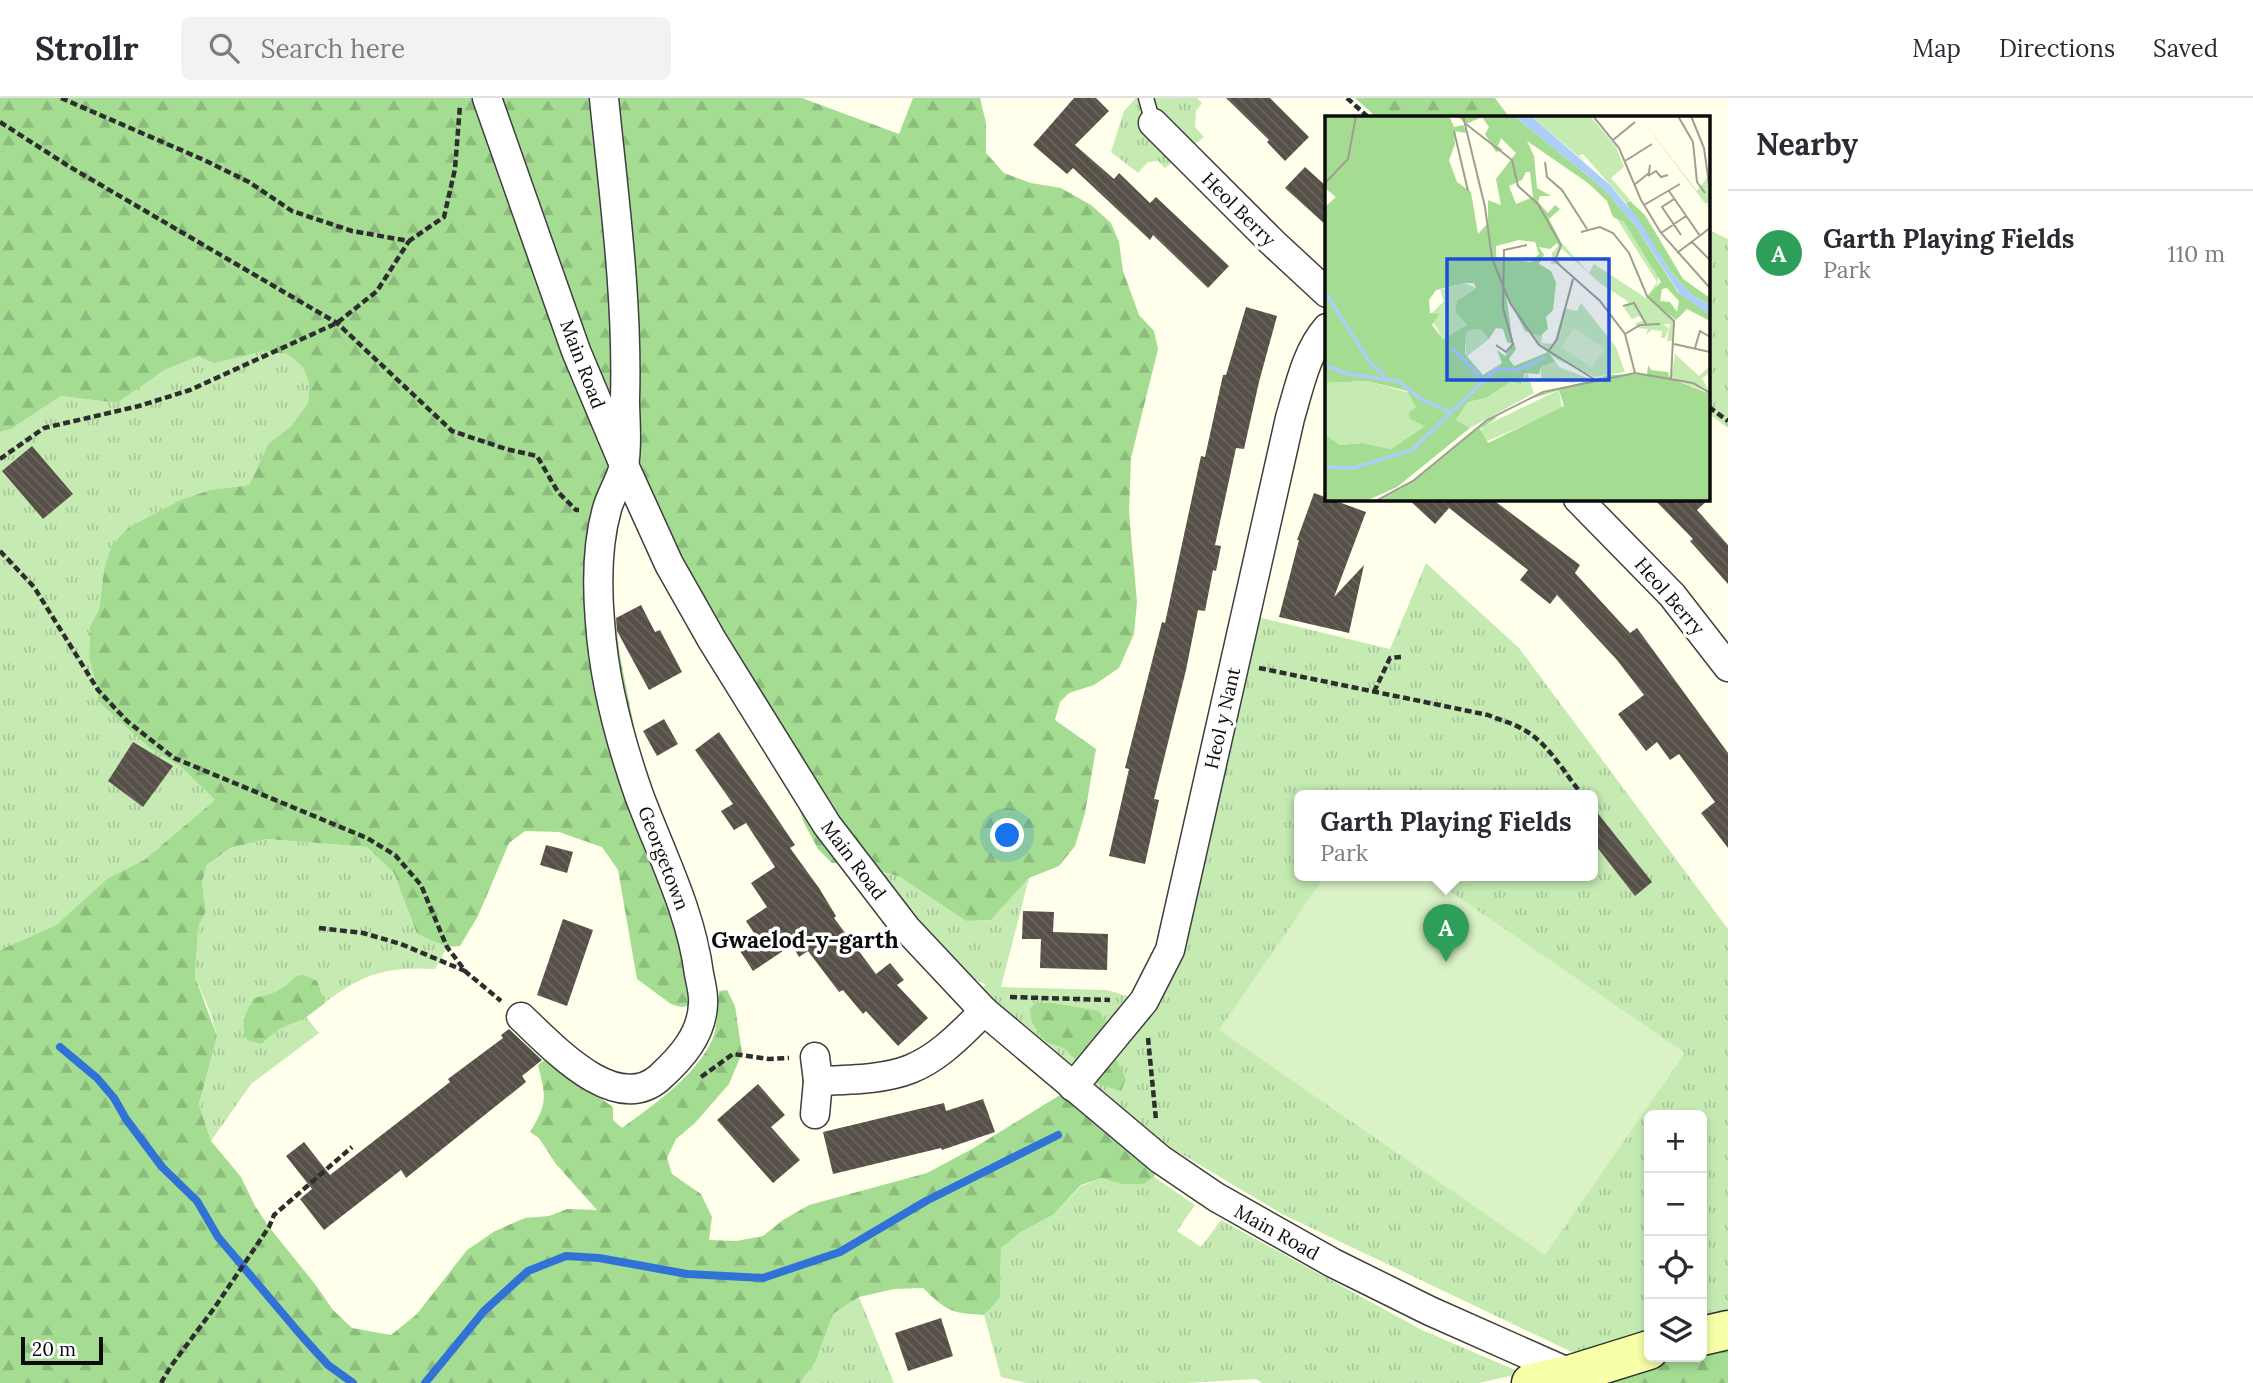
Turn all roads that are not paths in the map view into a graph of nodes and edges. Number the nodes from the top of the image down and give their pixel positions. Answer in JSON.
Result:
{"nodes":[{"id":1,"x":487,"y":98,"type":"edge"},
{"id":2,"x":604,"y":98,"type":"edge"},
{"id":3,"x":1150,"y":111,"type":"edge"},
{"id":4,"x":1325,"y":291,"type":"edge"},
{"id":5,"x":1325,"y":330,"type":"edge"},
{"id":6,"x":624,"y":465,"type":"junction"},
{"id":7,"x":1579,"y":500,"type":"edge"},
{"id":8,"x":1728,"y":667,"type":"edge"},
{"id":9,"x":984,"y":1011,"type":"junction"},
{"id":10,"x":521,"y":1017,"type":"road end"},
{"id":11,"x":1073,"y":1087,"type":"junction"},
{"id":12,"x":815,"y":1114,"type":"dead end"},
{"id":13,"x":1728,"y":1330,"type":"edge"},
{"id":14,"x":1707,"y":1335,"type":"edge"},
{"id":15,"x":1644,"y":1352,"type":"edge"},
{"id":16,"x":1572,"y":1374,"type":"junction"},
{"id":17,"x":1531,"y":1383,"type":"edge"}],
"edges":[{"from":1,"to":6,"type":"street","name":"Main Road"},
{"from":2,"to":6,"type":"street"},
{"from":3,"to":4,"type":"street","name":"Heol Berry"},
{"from":5,"to":11,"type":"street","name":"Heol y Nant"},
{"from":6,"to":9,"type":"street","name":"Main Road"},
{"from":6,"to":10,"type":"street","name":"Georgetown"},
{"from":7,"to":8,"type":"street","name":"Heol Berry"},
{"from":9,"to":11,"type":"street","name":"Main Road"},
{"from":9,"to":12,"type":"street"},
{"from":11,"to":16,"type":"street","name":"Main Road"},
{"from":13,"to":14,"type":"street"},
{"from":15,"to":16,"type":"street"},
{"from":16,"to":17,"type":"street"}]}
